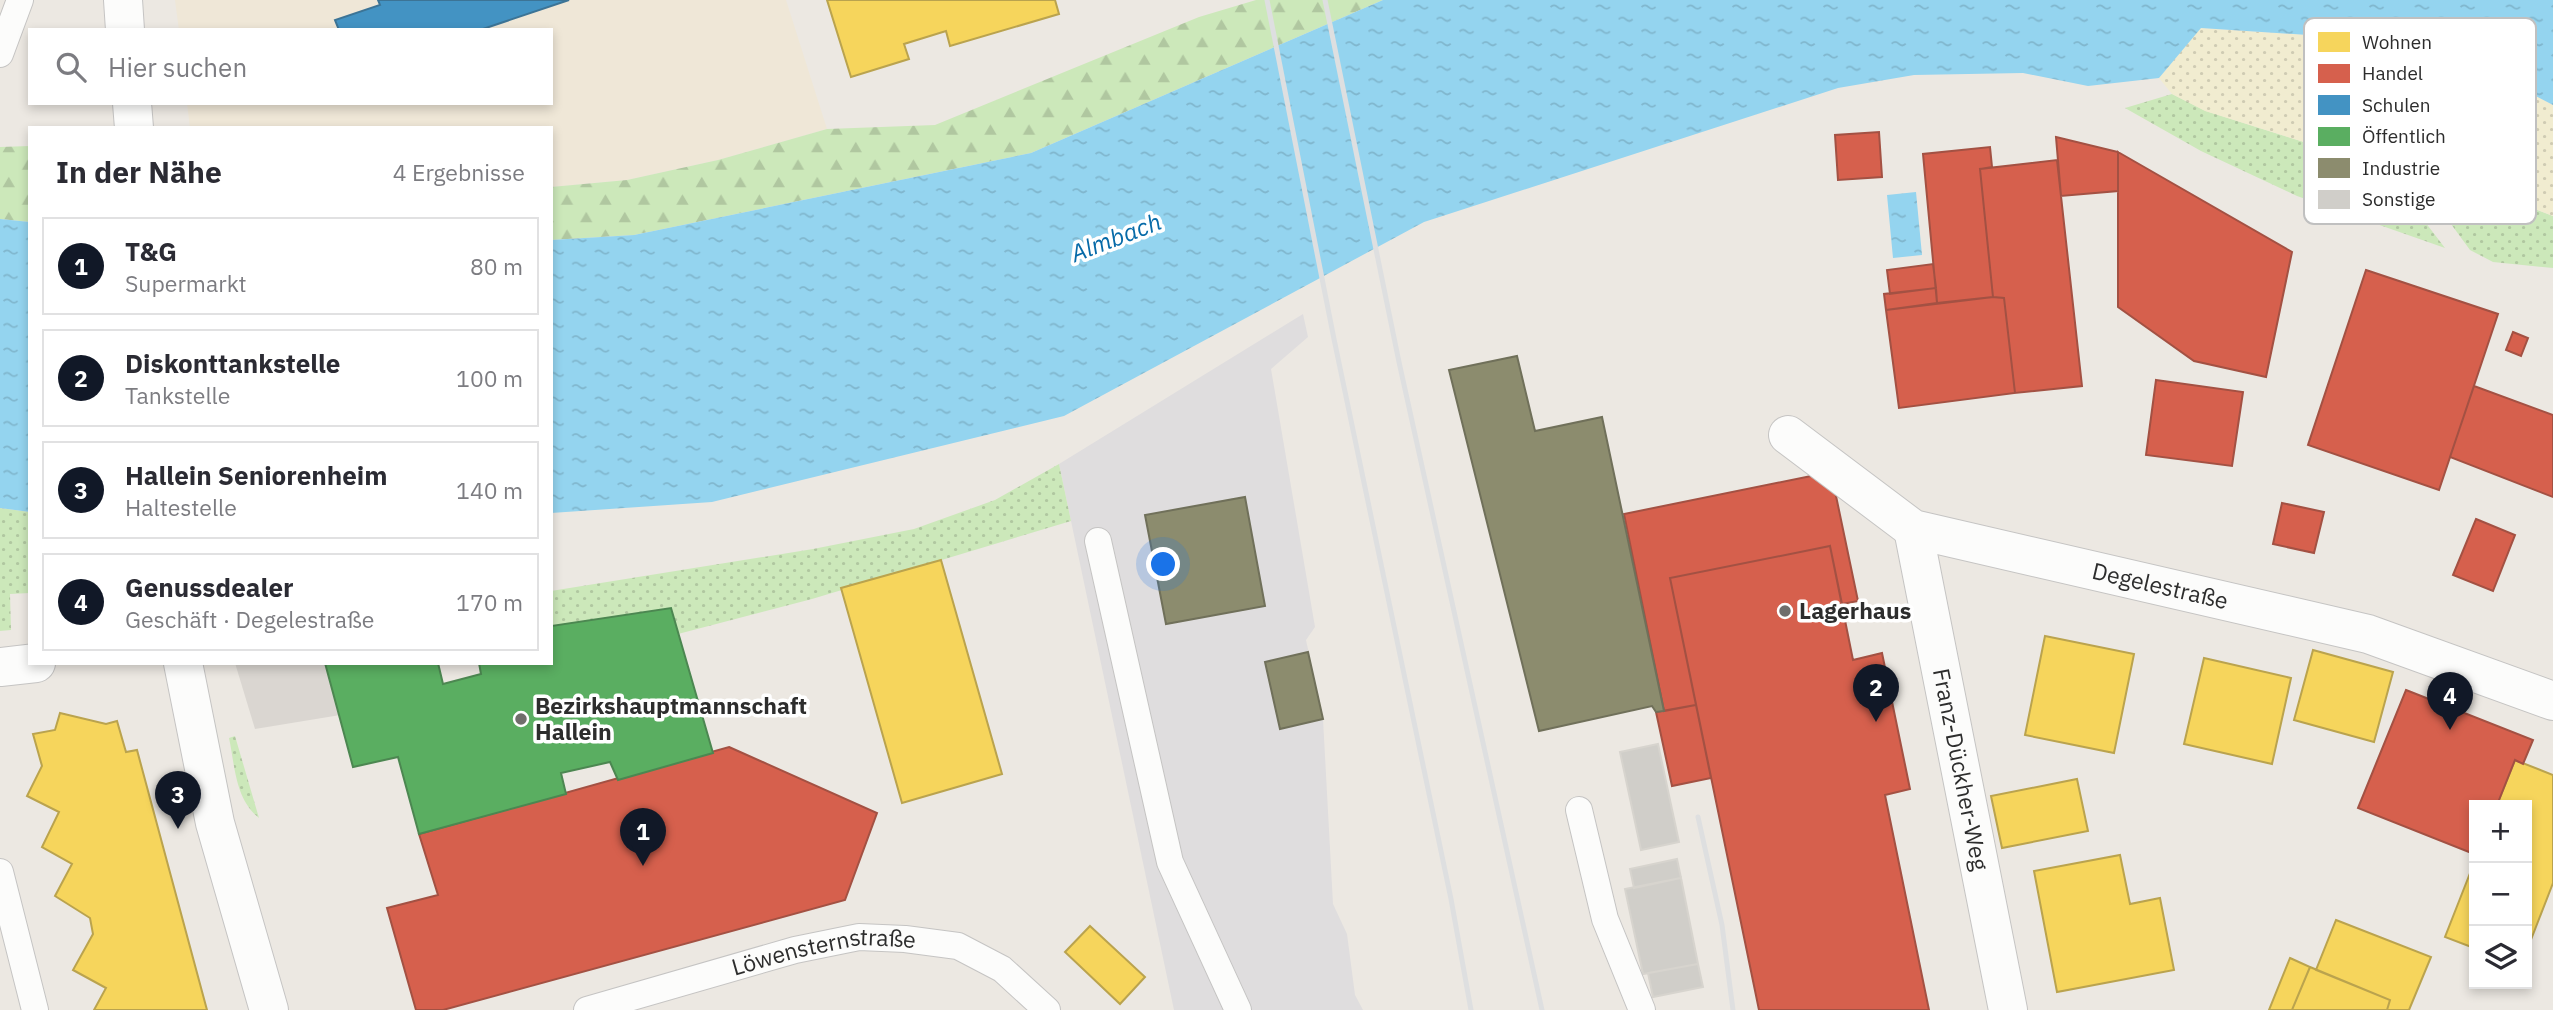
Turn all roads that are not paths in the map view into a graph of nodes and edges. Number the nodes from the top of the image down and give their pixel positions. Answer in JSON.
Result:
{"nodes":[{"id":1,"x":20,"y":0,"type":"edge"},
{"id":2,"x":122,"y":0,"type":"edge"},
{"id":3,"x":125,"y":28,"type":"edge"},
{"id":4,"x":0,"y":54,"type":"edge"},
{"id":5,"x":132,"y":105,"type":"edge"},
{"id":6,"x":134,"y":126,"type":"edge"},
{"id":7,"x":1788,"y":435,"type":"dead end"},
{"id":8,"x":1913,"y":529,"type":"junction"},
{"id":9,"x":1098,"y":541,"type":"dead end"},
{"id":10,"x":28,"y":664,"type":"edge"},
{"id":11,"x":183,"y":665,"type":"edge"},
{"id":12,"x":0,"y":667,"type":"edge"},
{"id":13,"x":2553,"y":701,"type":"edge"},
{"id":14,"x":1579,"y":810,"type":"dead end"},
{"id":15,"x":0,"y":872,"type":"edge"},
{"id":16,"x":34,"y":1010,"type":"edge"},
{"id":17,"x":269,"y":1010,"type":"edge"},
{"id":18,"x":587,"y":1010,"type":"edge"},
{"id":19,"x":1048,"y":1010,"type":"edge"},
{"id":20,"x":1238,"y":1010,"type":"edge"},
{"id":21,"x":1642,"y":1010,"type":"edge"},
{"id":22,"x":2008,"y":1010,"type":"edge"}],
"edges":[{"from":1,"to":4,"type":"lane"},
{"from":2,"to":3,"type":"street"},
{"from":5,"to":6,"type":"street"},
{"from":7,"to":8,"type":"street","name":"Degelestraße"},
{"from":8,"to":13,"type":"street","name":"Degelestraße"},
{"from":8,"to":22,"type":"street","name":"Franz-Dückher-Weg"},
{"from":9,"to":20,"type":"lane"},
{"from":10,"to":12,"type":"street"},
{"from":11,"to":17,"type":"street"},
{"from":14,"to":21,"type":"lane"},
{"from":15,"to":16,"type":"lane"},
{"from":18,"to":19,"type":"lane","name":"Löwensternstraße"}]}
